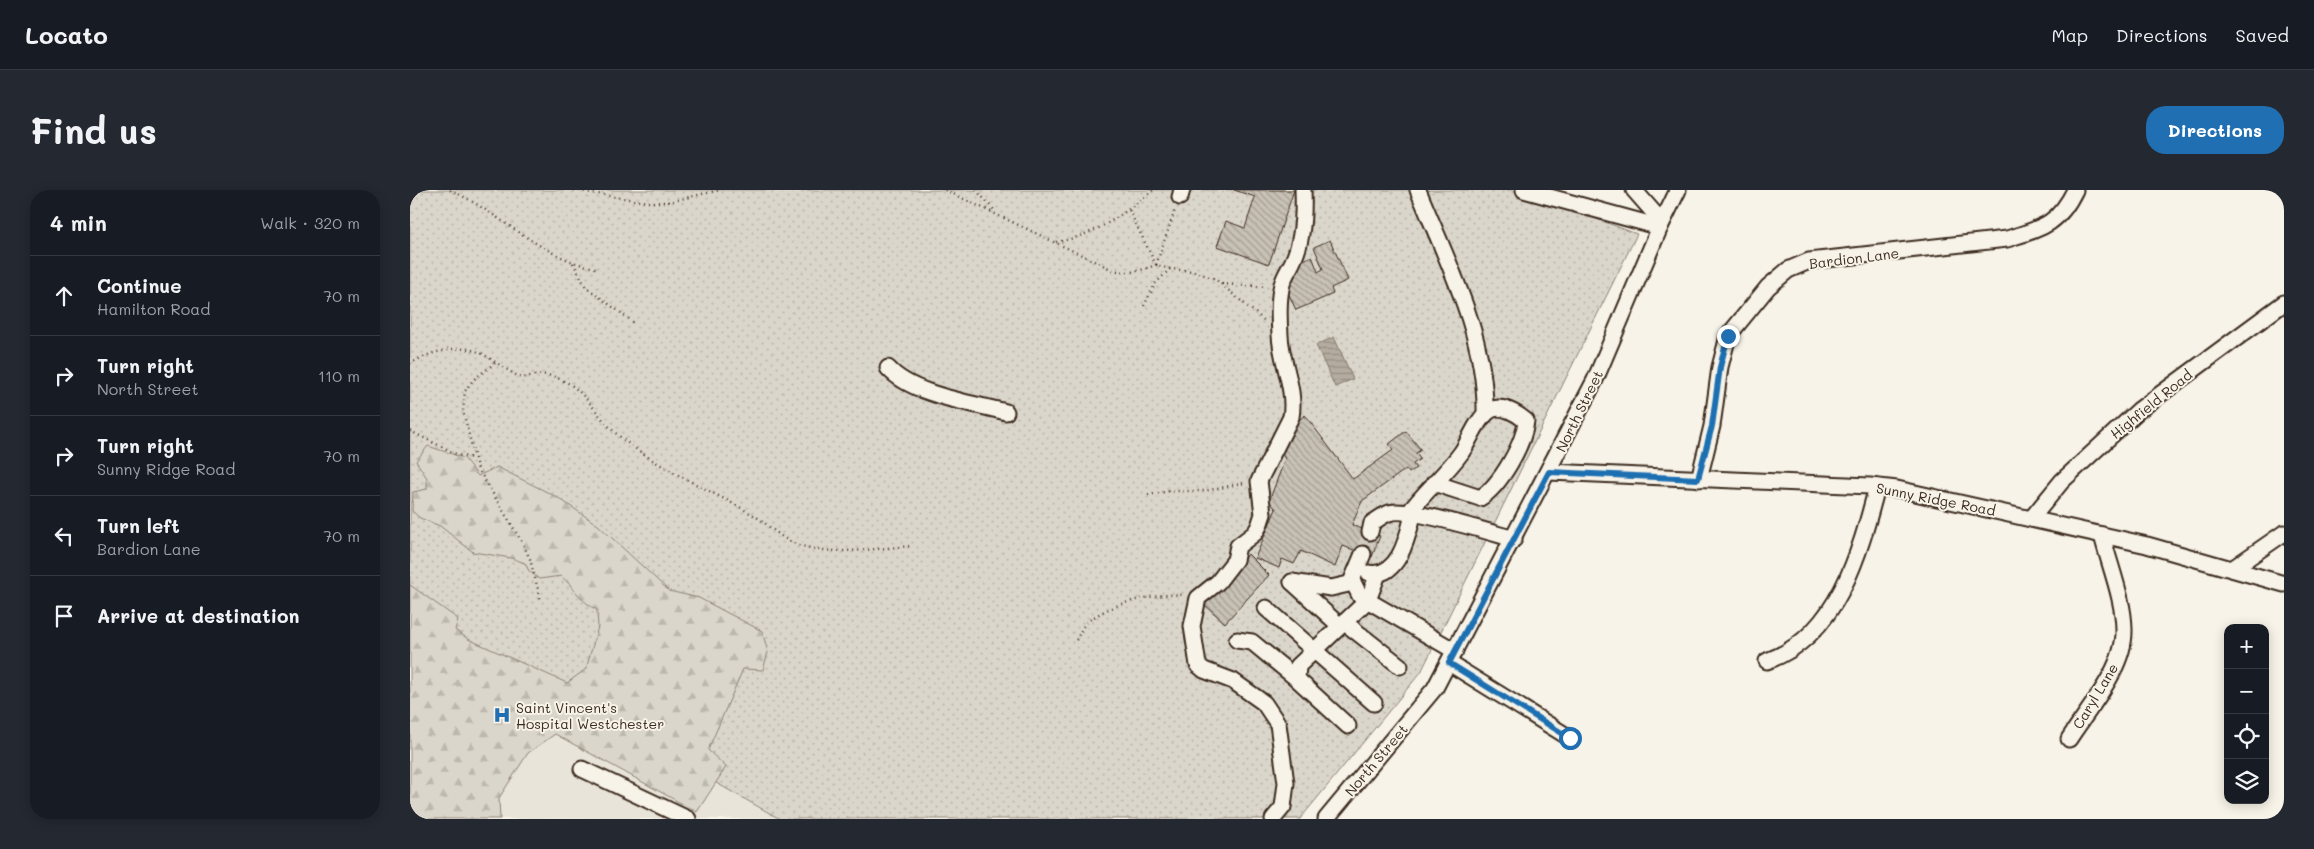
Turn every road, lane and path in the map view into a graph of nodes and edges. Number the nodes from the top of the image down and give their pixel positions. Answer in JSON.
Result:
{"nodes":[{"id":1,"x":450,"y":190,"type":"edge"},
{"id":2,"x":574,"y":190,"type":"edge"},
{"id":3,"x":720,"y":190,"type":"edge"},
{"id":4,"x":945,"y":190,"type":"edge"},
{"id":5,"x":976,"y":190,"type":"edge"},
{"id":6,"x":1153,"y":190,"type":"edge"},
{"id":7,"x":1303,"y":190,"type":"edge"},
{"id":8,"x":1418,"y":190,"type":"edge"},
{"id":9,"x":1524,"y":190,"type":"edge"},
{"id":10,"x":1634,"y":190,"type":"edge"},
{"id":11,"x":1678,"y":190,"type":"edge"},
{"id":12,"x":2075,"y":190,"type":"edge"},
{"id":13,"x":1181,"y":193,"type":"edge"},
{"id":14,"x":1129,"y":210,"type":"junction"},
{"id":15,"x":997,"y":214,"type":"junction"},
{"id":16,"x":1661,"y":225,"type":"junction"},
{"id":17,"x":1055,"y":243,"type":"junction"},
{"id":18,"x":572,"y":262,"type":"junction"},
{"id":19,"x":1156,"y":265,"type":"junction"},
{"id":20,"x":596,"y":268,"type":"dead end"},
{"id":21,"x":1170,"y":269,"type":"junction"},
{"id":22,"x":1222,"y":284,"type":"junction"},
{"id":23,"x":1281,"y":287,"type":"junction"},
{"id":24,"x":2284,"y":304,"type":"edge"},
{"id":25,"x":1144,"y":306,"type":"dead end"},
{"id":26,"x":633,"y":322,"type":"dead end"},
{"id":27,"x":1280,"y":335,"type":"junction"},
{"id":28,"x":495,"y":363,"type":"junction"},
{"id":29,"x":410,"y":364,"type":"edge"},
{"id":30,"x":888,"y":368,"type":"dead end"},
{"id":31,"x":1006,"y":412,"type":"dead end"},
{"id":32,"x":1485,"y":415,"type":"junction"},
{"id":33,"x":410,"y":431,"type":"edge"},
{"id":34,"x":473,"y":458,"type":"junction"},
{"id":35,"x":1549,"y":472,"type":"junction"},
{"id":36,"x":1698,"y":479,"type":"junction"},
{"id":37,"x":1259,"y":480,"type":"junction"},
{"id":38,"x":1434,"y":482,"type":"junction"},
{"id":39,"x":1877,"y":487,"type":"junction"},
{"id":40,"x":1148,"y":495,"type":"dead end"},
{"id":41,"x":1411,"y":515,"type":"junction"},
{"id":42,"x":2031,"y":519,"type":"junction"},
{"id":43,"x":1370,"y":532,"type":"tunnel mouth"},
{"id":44,"x":2284,"y":534,"type":"edge"},
{"id":45,"x":2102,"y":535,"type":"junction"},
{"id":46,"x":1514,"y":539,"type":"junction"},
{"id":47,"x":913,"y":546,"type":"dead end"},
{"id":48,"x":2232,"y":570,"type":"junction"},
{"id":49,"x":1378,"y":574,"type":"junction"},
{"id":50,"x":1353,"y":583,"type":"junction"},
{"id":51,"x":2284,"y":584,"type":"edge"},
{"id":52,"x":1198,"y":598,"type":"junction"},
{"id":53,"x":1368,"y":600,"type":"junction"},
{"id":54,"x":541,"y":601,"type":"dead end"},
{"id":55,"x":1266,"y":608,"type":"dead end"},
{"id":56,"x":1342,"y":624,"type":"junction"},
{"id":57,"x":1076,"y":640,"type":"dead end"},
{"id":58,"x":1236,"y":640,"type":"dead end"},
{"id":59,"x":1315,"y":650,"type":"junction"},
{"id":60,"x":1452,"y":657,"type":"junction"},
{"id":61,"x":1767,"y":661,"type":"dead end"},
{"id":62,"x":1400,"y":666,"type":"dead end"},
{"id":63,"x":1297,"y":679,"type":"junction"},
{"id":64,"x":1374,"y":703,"type":"dead end"},
{"id":65,"x":1348,"y":726,"type":"dead end"},
{"id":66,"x":1570,"y":738,"type":"dead end"},
{"id":67,"x":2069,"y":739,"type":"dead end"},
{"id":68,"x":582,"y":769,"type":"dead end"},
{"id":69,"x":1327,"y":818,"type":"edge"},
{"id":70,"x":688,"y":819,"type":"edge"},
{"id":71,"x":1273,"y":819,"type":"edge"}],
"edges":[{"from":1,"to":18,"type":"path"},
{"from":2,"to":3,"type":"path"},
{"from":4,"to":15,"type":"path"},
{"from":5,"to":15,"type":"path"},
{"from":6,"to":14,"type":"path"},
{"from":7,"to":23,"type":"street"},
{"from":8,"to":32,"type":"street"},
{"from":9,"to":16,"type":"street"},
{"from":10,"to":16,"type":"street"},
{"from":11,"to":16,"type":"street","name":"North Street"},
{"from":12,"to":36,"type":"street","name":"Bardion Lane"},
{"from":13,"to":19,"type":"path"},
{"from":14,"to":17,"type":"path"},
{"from":14,"to":19,"type":"path"},
{"from":15,"to":17,"type":"path"},
{"from":16,"to":35,"type":"street","name":"North Street"},
{"from":17,"to":19,"type":"path"},
{"from":18,"to":20,"type":"path"},
{"from":18,"to":26,"type":"path"},
{"from":19,"to":21,"type":"path"},
{"from":21,"to":22,"type":"path"},
{"from":21,"to":25,"type":"path"},
{"from":22,"to":23,"type":"path"},
{"from":22,"to":27,"type":"path"},
{"from":23,"to":27,"type":"street"},
{"from":24,"to":42,"type":"street","name":"Highfield Road"},
{"from":27,"to":37,"type":"street"},
{"from":28,"to":29,"type":"path"},
{"from":28,"to":34,"type":"path"},
{"from":28,"to":47,"type":"path"},
{"from":30,"to":31,"type":"street"},
{"from":32,"to":38,"type":"street"},
{"from":32,"to":38,"type":"street"},
{"from":33,"to":34,"type":"path"},
{"from":34,"to":54,"type":"path"},
{"from":35,"to":36,"type":"street","name":"Sunny Ridge Road"},
{"from":35,"to":46,"type":"street","name":"North Street"},
{"from":36,"to":39,"type":"street","name":"Sunny Ridge Road"},
{"from":37,"to":40,"type":"path"},
{"from":37,"to":52,"type":"street"},
{"from":38,"to":41,"type":"street"},
{"from":39,"to":42,"type":"street","name":"Sunny Ridge Road"},
{"from":39,"to":61,"type":"street"},
{"from":41,"to":43,"type":"street"},
{"from":41,"to":46,"type":"street"},
{"from":41,"to":49,"type":"street"},
{"from":42,"to":45,"type":"street","name":"Sunny Ridge Road"},
{"from":44,"to":48,"type":"street"},
{"from":45,"to":48,"type":"street","name":"Sunny Ridge Road"},
{"from":45,"to":67,"type":"street","name":"Caryl Lane"},
{"from":46,"to":60,"type":"street","name":"North Street"},
{"from":48,"to":51,"type":"street","name":"Sunny Ridge Road"},
{"from":49,"to":50,"type":"street"},
{"from":49,"to":53,"type":"street"},
{"from":50,"to":53,"type":"street"},
{"from":50,"to":56,"type":"street"},
{"from":52,"to":57,"type":"path"},
{"from":52,"to":71,"type":"street"},
{"from":53,"to":56,"type":"street"},
{"from":53,"to":60,"type":"street"},
{"from":55,"to":59,"type":"street"},
{"from":56,"to":59,"type":"street"},
{"from":56,"to":62,"type":"street"},
{"from":58,"to":63,"type":"street"},
{"from":59,"to":63,"type":"street"},
{"from":59,"to":64,"type":"street"},
{"from":60,"to":66,"type":"street"},
{"from":60,"to":69,"type":"street","name":"North Street"},
{"from":63,"to":65,"type":"street"},
{"from":68,"to":70,"type":"street"}]}
